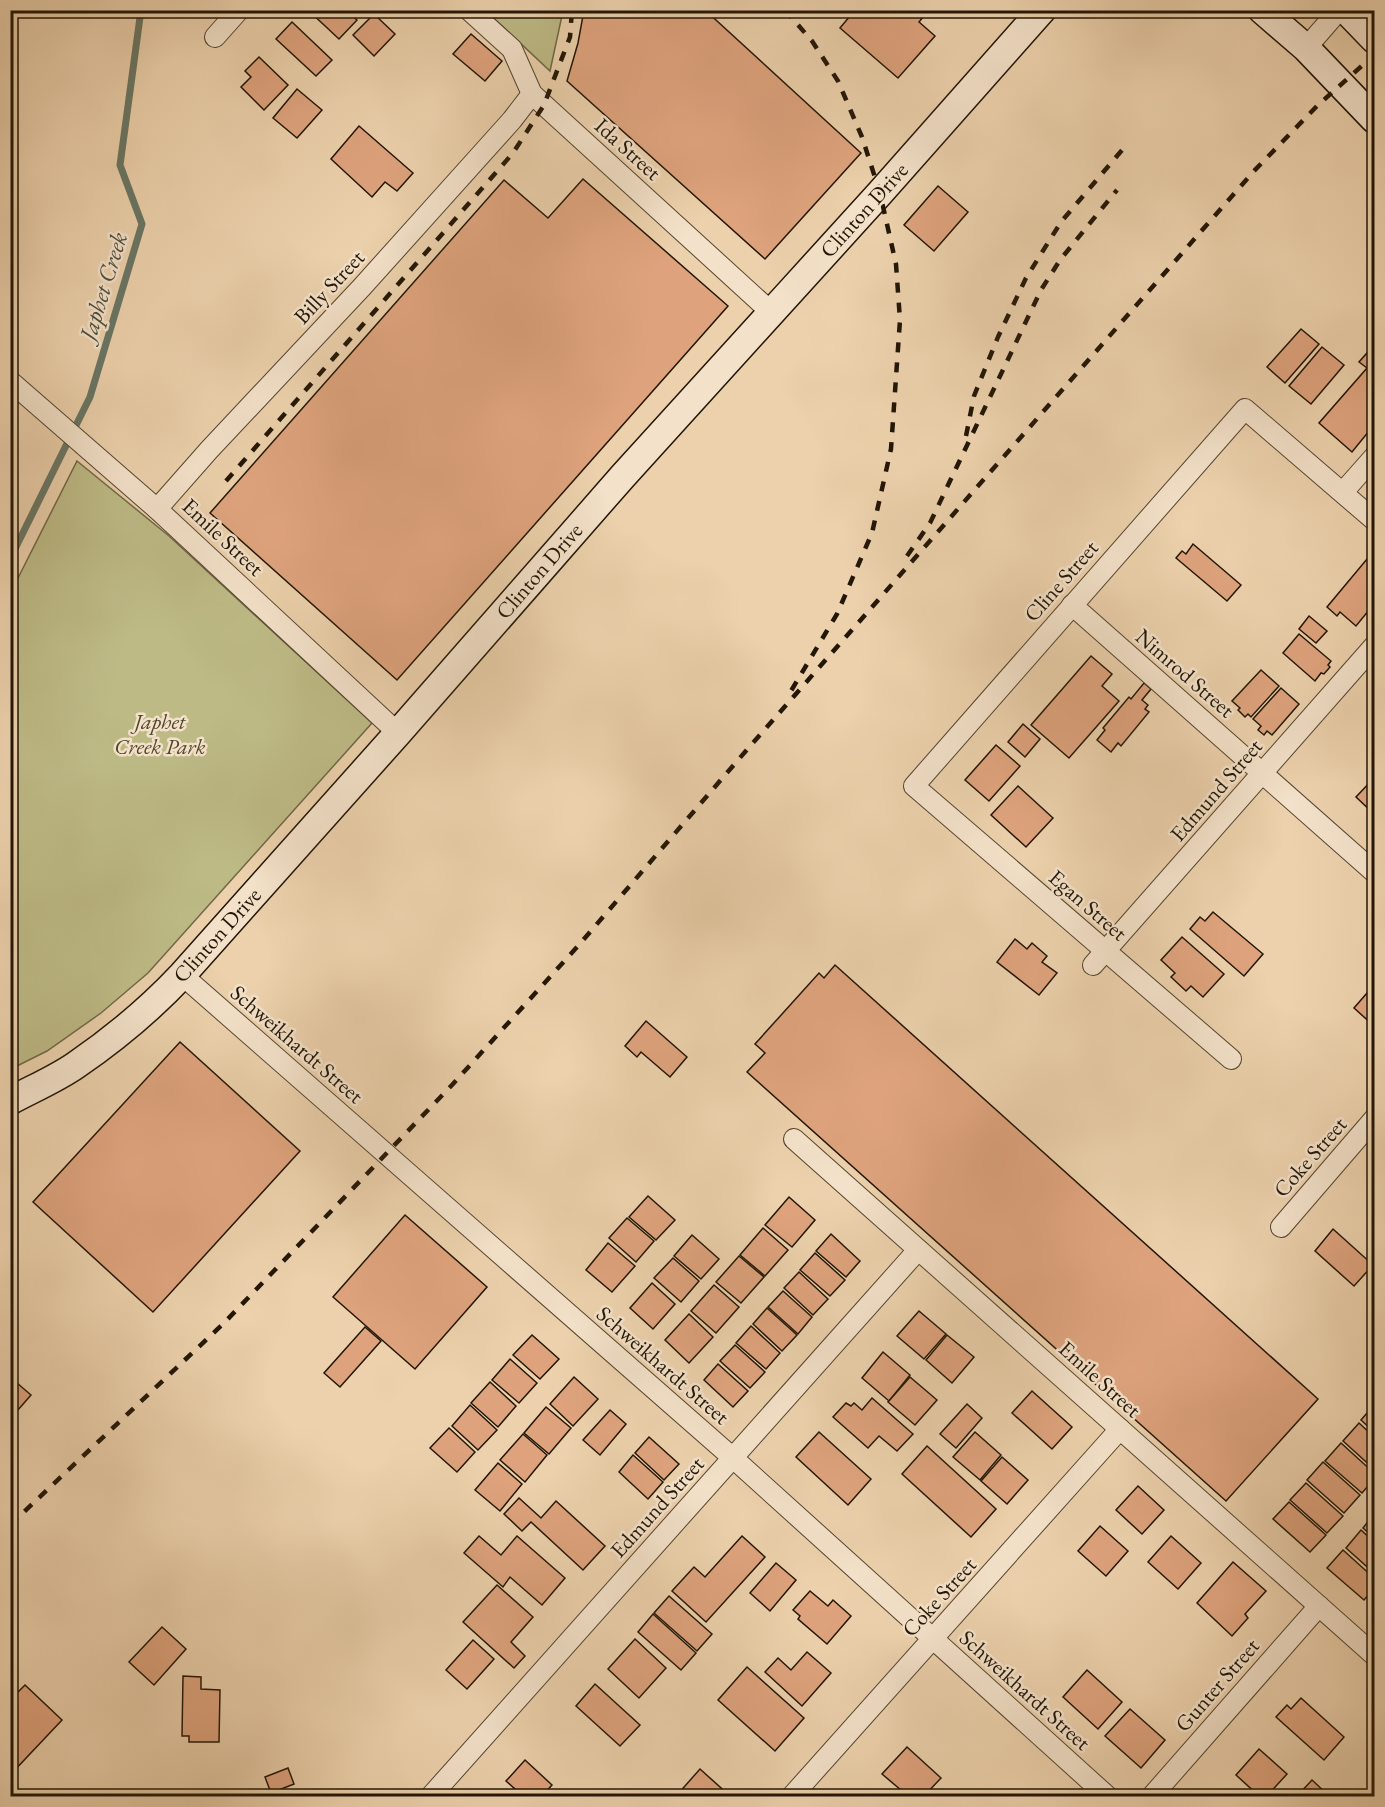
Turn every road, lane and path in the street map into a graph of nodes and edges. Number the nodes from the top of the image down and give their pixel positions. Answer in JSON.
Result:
{"nodes":[{"id":1,"x":239,"y":10,"type":"edge"},
{"id":2,"x":469,"y":10,"type":"edge"},
{"id":3,"x":1042,"y":10,"type":"edge"},
{"id":4,"x":1262,"y":10,"type":"edge"},
{"id":5,"x":1339,"y":10,"type":"edge"},
{"id":6,"x":1346,"y":10,"type":"edge"},
{"id":7,"x":215,"y":38,"type":"dead end"},
{"id":8,"x":1374,"y":39,"type":"edge"},
{"id":9,"x":1306,"y":48,"type":"junction"},
{"id":10,"x":532,"y":94,"type":"junction"},
{"id":11,"x":1374,"y":119,"type":"edge"},
{"id":12,"x":770,"y":311,"type":"junction"},
{"id":13,"x":10,"y":381,"type":"edge"},
{"id":14,"x":1374,"y":457,"type":"edge"},
{"id":15,"x":1343,"y":492,"type":"junction"},
{"id":16,"x":158,"y":509,"type":"junction"},
{"id":17,"x":1374,"y":520,"type":"edge"},
{"id":18,"x":1072,"y":605,"type":"junction"},
{"id":19,"x":1374,"y":646,"type":"edge"},
{"id":20,"x":398,"y":733,"type":"junction"},
{"id":21,"x":1263,"y":774,"type":"junction"},
{"id":22,"x":914,"y":786,"type":"joint"},
{"id":23,"x":1374,"y":872,"type":"edge"},
{"id":24,"x":1099,"y":958,"type":"junction"},
{"id":25,"x":182,"y":975,"type":"junction"},
{"id":26,"x":1231,"y":1059,"type":"dead end"},
{"id":27,"x":10,"y":1101,"type":"edge"},
{"id":28,"x":1374,"y":1119,"type":"edge"},
{"id":29,"x":794,"y":1139,"type":"dead end"},
{"id":30,"x":1281,"y":1227,"type":"dead end"},
{"id":31,"x":918,"y":1250,"type":"junction"},
{"id":32,"x":1120,"y":1429,"type":"junction"},
{"id":33,"x":733,"y":1458,"type":"junction"},
{"id":34,"x":1319,"y":1606,"type":"junction"},
{"id":35,"x":933,"y":1639,"type":"junction"},
{"id":36,"x":1374,"y":1654,"type":"edge"},
{"id":37,"x":431,"y":1797,"type":"edge"},
{"id":38,"x":792,"y":1797,"type":"edge"},
{"id":39,"x":1107,"y":1797,"type":"edge"},
{"id":40,"x":1152,"y":1797,"type":"edge"}],
"edges":[{"from":1,"to":7,"type":"street"},
{"from":2,"to":10,"type":"street","name":"Ida Street"},
{"from":3,"to":12,"type":"main road","name":"Clinton Drive"},
{"from":4,"to":9,"type":"main road"},
{"from":5,"to":9,"type":"street"},
{"from":6,"to":8,"type":"main road"},
{"from":9,"to":11,"type":"main road"},
{"from":10,"to":12,"type":"street","name":"Ida Street"},
{"from":10,"to":16,"type":"street","name":"Billy Street"},
{"from":12,"to":20,"type":"main road","name":"Clinton Drive"},
{"from":13,"to":16,"type":"street","name":"Emile Street"},
{"from":14,"to":15,"type":"street"},
{"from":15,"to":17,"type":"street"},
{"from":15,"to":18,"type":"street","name":"Cline Street"},
{"from":16,"to":20,"type":"street","name":"Emile Street"},
{"from":18,"to":21,"type":"street","name":"Nimrod Street"},
{"from":18,"to":22,"type":"street","name":"Cline Street"},
{"from":19,"to":21,"type":"street","name":"Edmund Street"},
{"from":20,"to":25,"type":"main road","name":"Clinton Drive"},
{"from":21,"to":23,"type":"street","name":"Nimrod Street"},
{"from":21,"to":24,"type":"street","name":"Edmund Street"},
{"from":22,"to":24,"type":"street","name":"Egan Street"},
{"from":24,"to":26,"type":"street","name":"Egan Street"},
{"from":25,"to":27,"type":"main road","name":"Clinton Drive"},
{"from":25,"to":33,"type":"street","name":"Schweikhardt Street"},
{"from":28,"to":30,"type":"street","name":"Coke Street"},
{"from":29,"to":31,"type":"street","name":"Emile Street"},
{"from":31,"to":32,"type":"street","name":"Emile Street"},
{"from":31,"to":33,"type":"street","name":"Edmund Street"},
{"from":32,"to":34,"type":"street","name":"Emile Street"},
{"from":32,"to":35,"type":"street","name":"Coke Street"},
{"from":33,"to":35,"type":"street","name":"Schweikhardt Street"},
{"from":33,"to":37,"type":"street","name":"Edmund Street"},
{"from":34,"to":36,"type":"street","name":"Emile Street"},
{"from":34,"to":40,"type":"street","name":"Gunter Street"},
{"from":35,"to":38,"type":"street","name":"Coke Street"},
{"from":35,"to":39,"type":"street","name":"Schweikhardt Street"}]}
